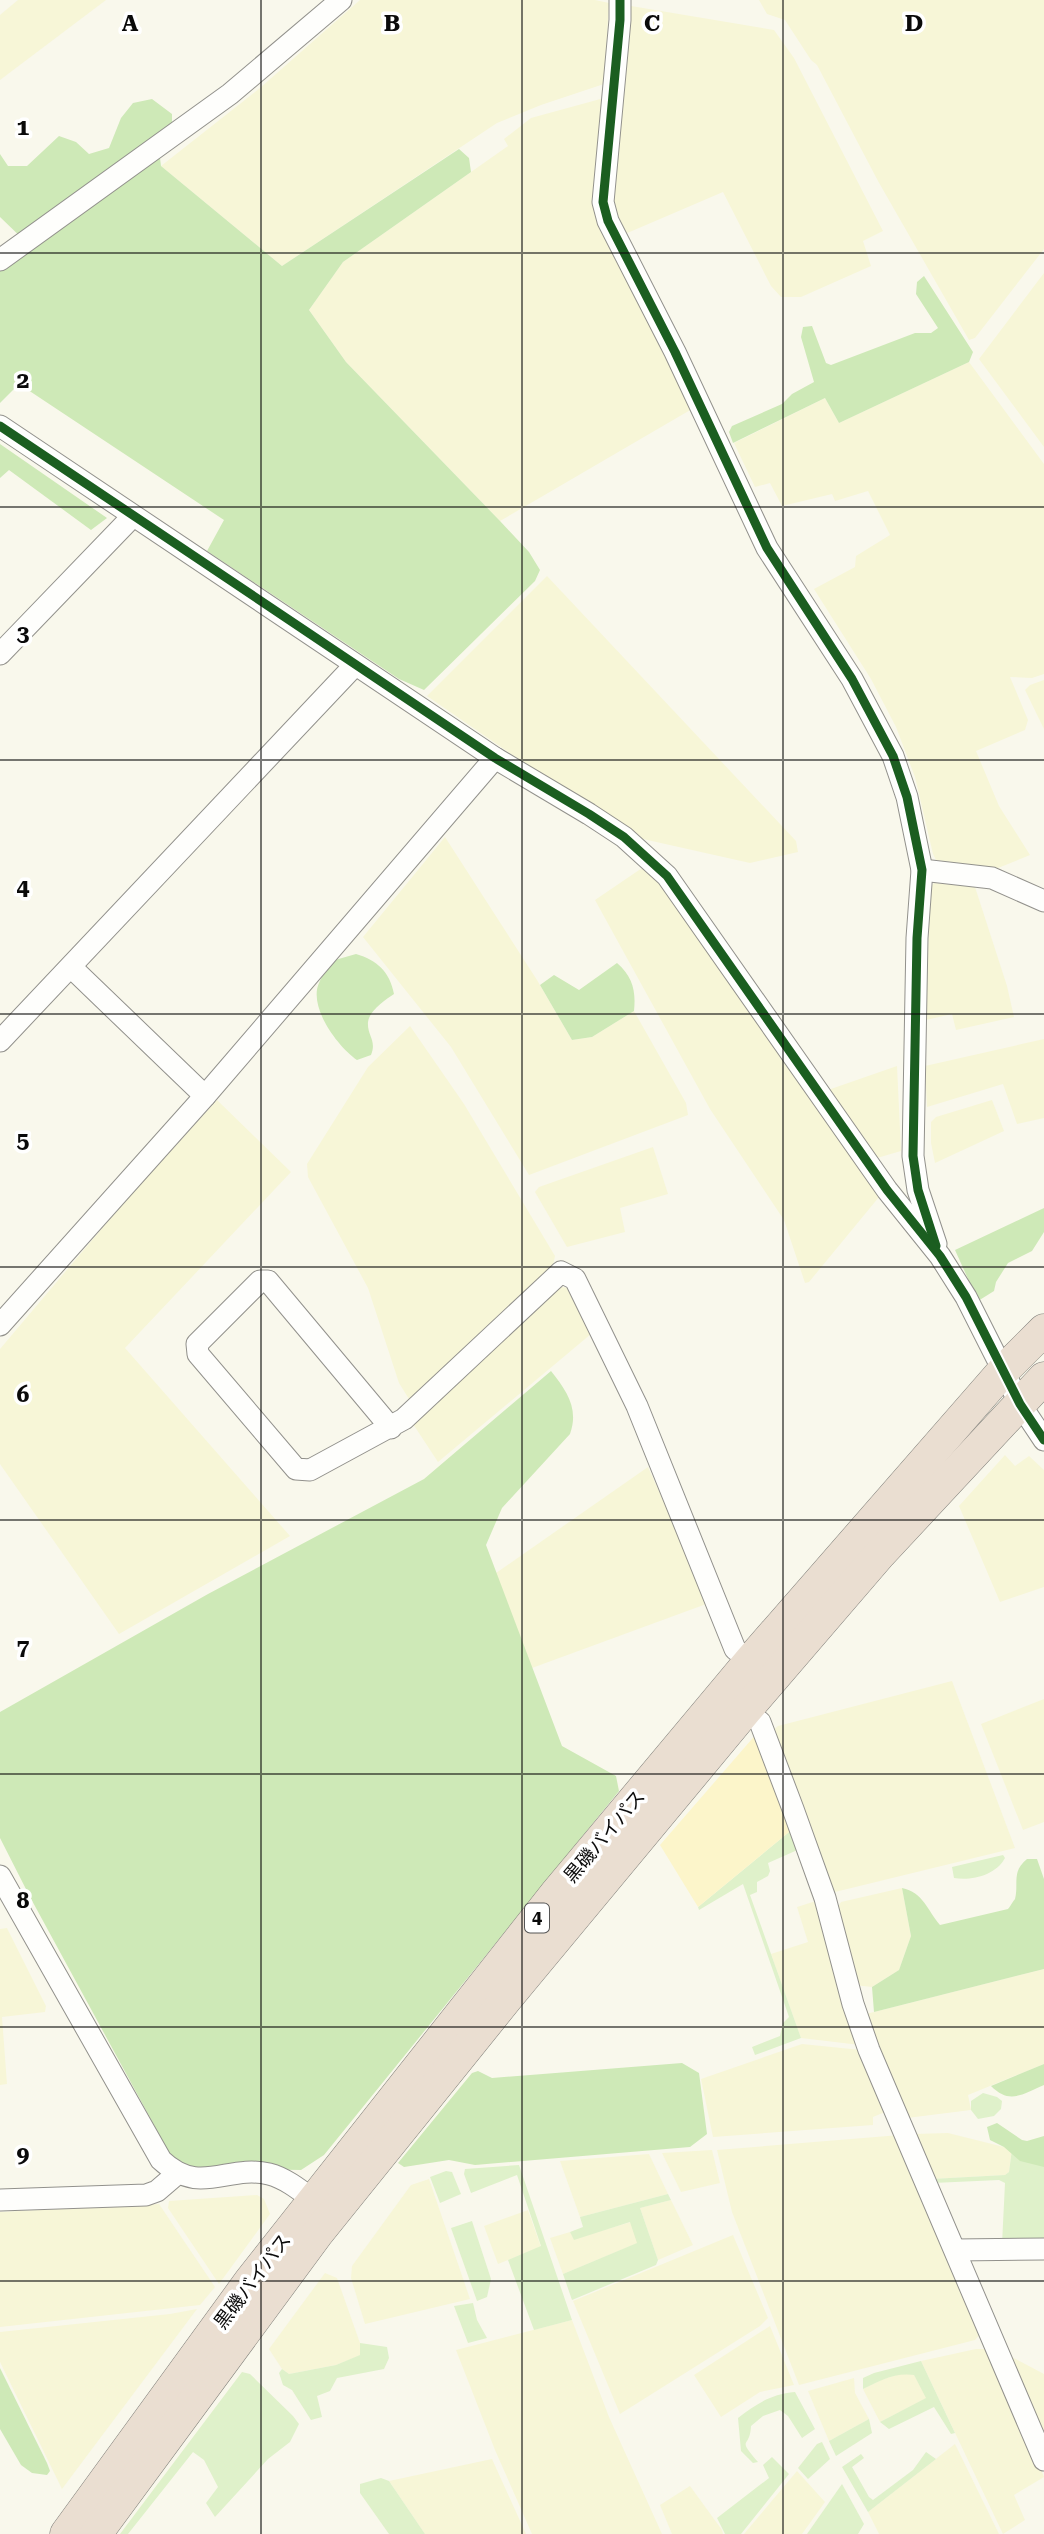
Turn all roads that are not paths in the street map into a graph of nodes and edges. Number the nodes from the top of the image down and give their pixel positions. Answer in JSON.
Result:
{"nodes":[{"id":1,"x":341,"y":0,"type":"edge"},
{"id":2,"x":620,"y":0,"type":"edge"},
{"id":3,"x":0,"y":260,"type":"edge"},
{"id":4,"x":0,"y":426,"type":"edge"},
{"id":5,"x":132,"y":517,"type":"junction"},
{"id":6,"x":0,"y":654,"type":"edge"},
{"id":7,"x":355,"y":665,"type":"junction"},
{"id":8,"x":495,"y":758,"type":"junction"},
{"id":9,"x":922,"y":870,"type":"junction"},
{"id":10,"x":1044,"y":901,"type":"edge"},
{"id":11,"x":71,"y":967,"type":"junction"},
{"id":12,"x":0,"y":1041,"type":"edge"},
{"id":13,"x":205,"y":1096,"type":"junction"},
{"id":14,"x":940,"y":1256,"type":"junction"},
{"id":15,"x":0,"y":1325,"type":"edge"},
{"id":16,"x":1044,"y":1330,"type":"edge"},
{"id":17,"x":1003,"y":1371,"type":"junction"},
{"id":18,"x":1044,"y":1378,"type":"edge"},
{"id":19,"x":1020,"y":1404,"type":"junction"},
{"id":20,"x":391,"y":1428,"type":"junction"},
{"id":21,"x":1044,"y":1440,"type":"edge"},
{"id":22,"x":750,"y":1661,"type":"junction"},
{"id":23,"x":745,"y":1711,"type":"junction"},
{"id":24,"x":0,"y":1877,"type":"edge"},
{"id":25,"x":178,"y":2173,"type":"junction"},
{"id":26,"x":0,"y":2200,"type":"edge"},
{"id":27,"x":323,"y":2208,"type":"junction"},
{"id":28,"x":1044,"y":2249,"type":"edge"},
{"id":29,"x":956,"y":2250,"type":"junction"},
{"id":30,"x":1044,"y":2460,"type":"edge"},
{"id":31,"x":66,"y":2534,"type":"edge"},
{"id":32,"x":96,"y":2534,"type":"edge"}],
"edges":[{"from":1,"to":3,"type":"street"},
{"from":2,"to":9,"type":"street"},
{"from":4,"to":5,"type":"street"},
{"from":5,"to":6,"type":"street"},
{"from":5,"to":7,"type":"street"},
{"from":7,"to":8,"type":"street"},
{"from":7,"to":11,"type":"street"},
{"from":8,"to":13,"type":"street"},
{"from":8,"to":14,"type":"street"},
{"from":9,"to":10,"type":"street"},
{"from":9,"to":14,"type":"street"},
{"from":11,"to":12,"type":"street"},
{"from":11,"to":13,"type":"street"},
{"from":13,"to":15,"type":"street"},
{"from":14,"to":17,"type":"street"},
{"from":16,"to":17,"type":"highway","name":"黒磯バイパス","number":"4"},
{"from":17,"to":19,"type":"street"},
{"from":17,"to":22,"type":"highway","name":"黒磯バイパス","number":"4"},
{"from":18,"to":19,"type":"highway","name":"黒磯バイパス","number":"4"},
{"from":19,"to":21,"type":"street"},
{"from":19,"to":23,"type":"highway","name":"黒磯バイパス","number":"4"},
{"from":20,"to":20,"type":"street"},
{"from":20,"to":22,"type":"street"},
{"from":22,"to":27,"type":"highway","name":"黒磯バイパス","number":"4"},
{"from":23,"to":27,"type":"highway","name":"黒磯バイパス","number":"4"},
{"from":23,"to":29,"type":"street"},
{"from":24,"to":25,"type":"street"},
{"from":25,"to":26,"type":"street"},
{"from":25,"to":27,"type":"street"},
{"from":27,"to":31,"type":"highway","name":"黒磯バイパス","number":"4"},
{"from":27,"to":32,"type":"highway","name":"黒磯バイパス","number":"4"},
{"from":28,"to":29,"type":"street"},
{"from":29,"to":30,"type":"street"}]}
